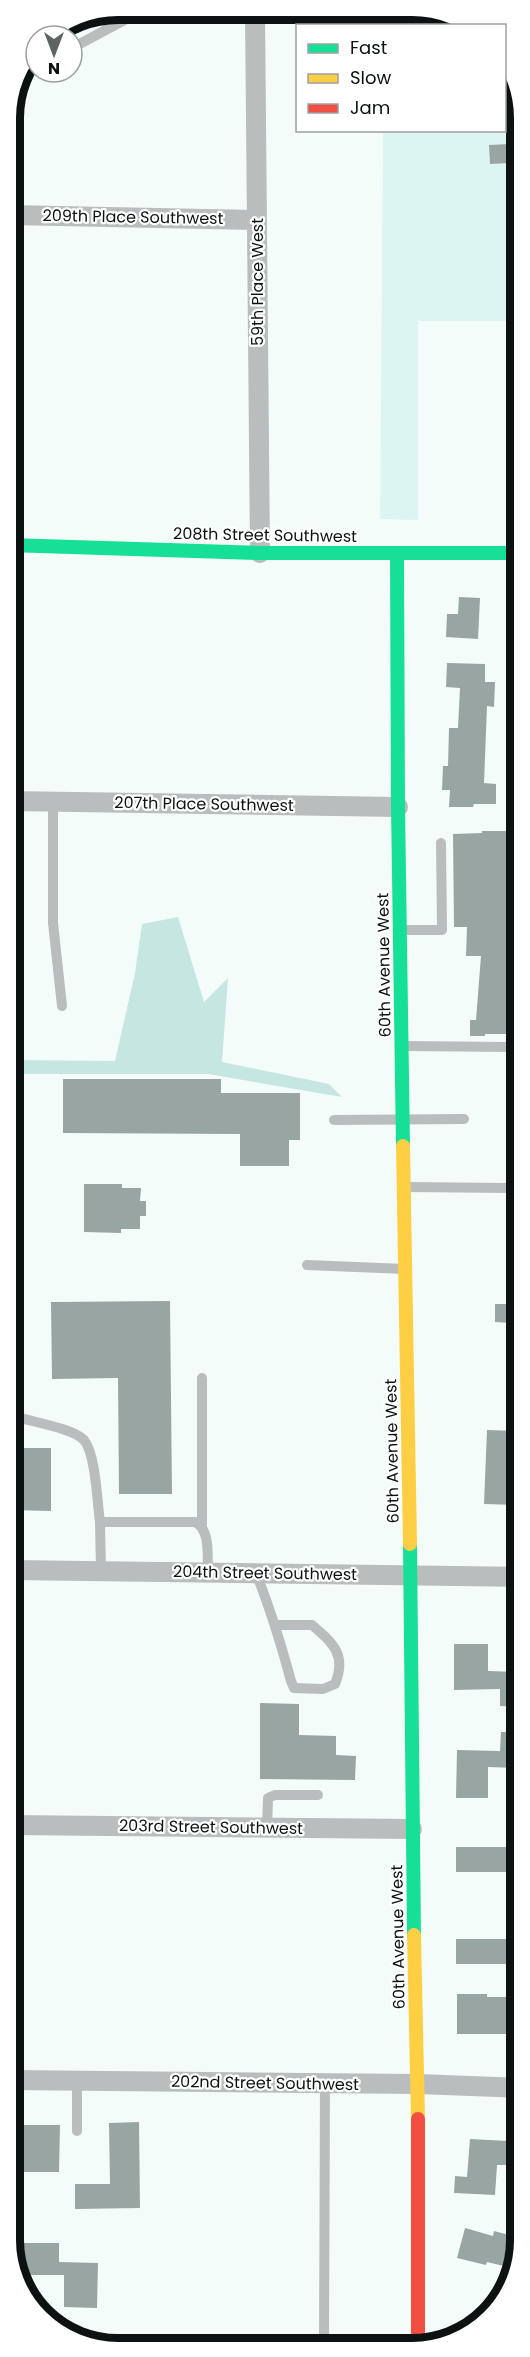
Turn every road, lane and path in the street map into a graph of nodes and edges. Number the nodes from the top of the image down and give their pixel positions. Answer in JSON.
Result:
{"nodes":[{"id":1,"x":124,"y":20,"type":"edge"},
{"id":2,"x":255,"y":20,"type":"edge"},
{"id":3,"x":84,"y":42,"type":"edge"},
{"id":4,"x":20,"y":215,"type":"edge"},
{"id":5,"x":257,"y":220,"type":"junction"},
{"id":6,"x":20,"y":545,"type":"edge"},
{"id":7,"x":260,"y":553,"type":"junction"},
{"id":8,"x":511,"y":553,"type":"edge"},
{"id":9,"x":397,"y":554,"type":"junction"},
{"id":10,"x":20,"y":801,"type":"edge"},
{"id":11,"x":52,"y":802,"type":"junction"},
{"id":12,"x":398,"y":807,"type":"junction"},
{"id":13,"x":441,"y":843,"type":"dead end"},
{"id":14,"x":400,"y":930,"type":"junction"},
{"id":15,"x":62,"y":1006,"type":"dead end"},
{"id":16,"x":402,"y":1046,"type":"junction"},
{"id":17,"x":511,"y":1047,"type":"edge"},
{"id":18,"x":403,"y":1119,"type":"junction"},
{"id":19,"x":464,"y":1119,"type":"dead end"},
{"id":20,"x":334,"y":1120,"type":"dead end"},
{"id":21,"x":404,"y":1187,"type":"junction"},
{"id":22,"x":510,"y":1188,"type":"edge"},
{"id":23,"x":307,"y":1265,"type":"dead end"},
{"id":24,"x":405,"y":1269,"type":"junction"},
{"id":25,"x":202,"y":1378,"type":"dead end"},
{"id":26,"x":20,"y":1418,"type":"edge"},
{"id":27,"x":100,"y":1522,"type":"junction"},
{"id":28,"x":202,"y":1526,"type":"junction"},
{"id":29,"x":20,"y":1570,"type":"edge"},
{"id":30,"x":101,"y":1571,"type":"junction"},
{"id":31,"x":208,"y":1572,"type":"junction"},
{"id":32,"x":256,"y":1573,"type":"junction"},
{"id":33,"x":410,"y":1574,"type":"junction"},
{"id":34,"x":510,"y":1577,"type":"edge"},
{"id":35,"x":276,"y":1625,"type":"junction"},
{"id":36,"x":318,"y":1796,"type":"dead end"},
{"id":37,"x":20,"y":1825,"type":"edge"},
{"id":38,"x":267,"y":1828,"type":"junction"},
{"id":39,"x":412,"y":1829,"type":"junction"},
{"id":40,"x":20,"y":2080,"type":"edge"},
{"id":41,"x":76,"y":2080,"type":"junction"},
{"id":42,"x":325,"y":2083,"type":"junction"},
{"id":43,"x":418,"y":2084,"type":"junction"},
{"id":44,"x":510,"y":2088,"type":"edge"},
{"id":45,"x":77,"y":2132,"type":"dead end"},
{"id":46,"x":324,"y":2338,"type":"edge"},
{"id":47,"x":418,"y":2338,"type":"edge"}],
"edges":[{"from":1,"to":3,"type":"lane"},
{"from":2,"to":5,"type":"street","name":"59th Place West"},
{"from":4,"to":5,"type":"street","name":"209th Place Southwest"},
{"from":5,"to":7,"type":"street","name":"59th Place West"},
{"from":6,"to":7,"type":"street","name":"208th Street Southwest"},
{"from":7,"to":9,"type":"street","name":"208th Street Southwest"},
{"from":8,"to":9,"type":"street","name":"208th Street Southwest"},
{"from":9,"to":12,"type":"street","name":"60th Avenue West"},
{"from":10,"to":11,"type":"street","name":"207th Place Southwest"},
{"from":11,"to":12,"type":"street","name":"207th Place Southwest"},
{"from":11,"to":15,"type":"lane"},
{"from":12,"to":14,"type":"street","name":"60th Avenue West"},
{"from":13,"to":14,"type":"lane"},
{"from":14,"to":16,"type":"street","name":"60th Avenue West"},
{"from":16,"to":17,"type":"lane"},
{"from":16,"to":18,"type":"street","name":"60th Avenue West"},
{"from":18,"to":19,"type":"lane"},
{"from":18,"to":20,"type":"lane"},
{"from":18,"to":21,"type":"street","name":"60th Avenue West"},
{"from":21,"to":22,"type":"lane"},
{"from":21,"to":24,"type":"street","name":"60th Avenue West"},
{"from":23,"to":24,"type":"lane"},
{"from":24,"to":33,"type":"street","name":"60th Avenue West"},
{"from":25,"to":28,"type":"lane"},
{"from":26,"to":27,"type":"lane"},
{"from":27,"to":28,"type":"lane"},
{"from":27,"to":30,"type":"lane"},
{"from":28,"to":31,"type":"lane"},
{"from":29,"to":30,"type":"street","name":"204th Street Southwest"},
{"from":30,"to":31,"type":"street","name":"204th Street Southwest"},
{"from":31,"to":32,"type":"street","name":"204th Street Southwest"},
{"from":32,"to":33,"type":"street","name":"204th Street Southwest"},
{"from":32,"to":35,"type":"lane"},
{"from":33,"to":34,"type":"street","name":"204th Street Southwest"},
{"from":33,"to":39,"type":"street","name":"60th Avenue West"},
{"from":35,"to":35,"type":"lane"},
{"from":36,"to":38,"type":"lane"},
{"from":37,"to":38,"type":"street","name":"203rd Street Southwest"},
{"from":38,"to":39,"type":"street","name":"203rd Street Southwest"},
{"from":39,"to":43,"type":"street","name":"60th Avenue West"},
{"from":40,"to":41,"type":"street","name":"202nd Street Southwest"},
{"from":41,"to":42,"type":"street","name":"202nd Street Southwest"},
{"from":41,"to":45,"type":"lane"},
{"from":42,"to":43,"type":"street","name":"202nd Street Southwest"},
{"from":42,"to":46,"type":"lane"},
{"from":43,"to":44,"type":"street","name":"202nd Street Southwest"},
{"from":43,"to":47,"type":"street","name":"60th Avenue West"}]}
